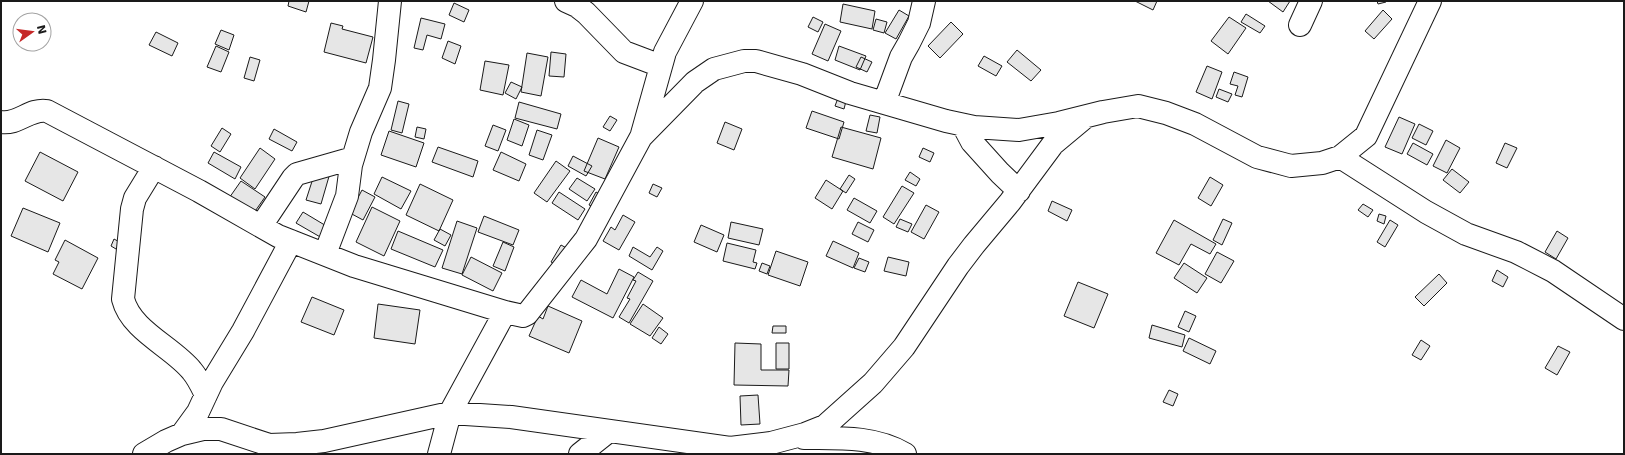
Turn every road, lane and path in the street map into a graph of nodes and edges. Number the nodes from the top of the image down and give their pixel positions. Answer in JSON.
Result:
{"nodes":[{"id":1,"x":390,"y":1,"type":"edge"},
{"id":2,"x":566,"y":1,"type":"edge"},
{"id":3,"x":692,"y":1,"type":"edge"},
{"id":4,"x":924,"y":1,"type":"edge"},
{"id":5,"x":1311,"y":1,"type":"edge"},
{"id":6,"x":1430,"y":1,"type":"edge"},
{"id":7,"x":1300,"y":25,"type":"dead end"},
{"id":8,"x":661,"y":66,"type":"junction"},
{"id":9,"x":884,"y":103,"type":"junction"},
{"id":10,"x":1086,"y":116,"type":"junction"},
{"id":11,"x":1,"y":122,"type":"edge"},
{"id":12,"x":963,"y":125,"type":"junction"},
{"id":13,"x":641,"y":137,"type":"junction"},
{"id":14,"x":1340,"y":157,"type":"junction"},
{"id":15,"x":353,"y":158,"type":"junction"},
{"id":16,"x":154,"y":167,"type":"junction"},
{"id":17,"x":1018,"y":191,"type":"junction"},
{"id":18,"x":261,"y":226,"type":"junction"},
{"id":19,"x":292,"y":241,"type":"junction"},
{"id":20,"x":325,"y":254,"type":"junction"},
{"id":21,"x":505,"y":312,"type":"junction"},
{"id":22,"x":1624,"y":319,"type":"edge"},
{"id":23,"x":206,"y":395,"type":"junction"},
{"id":24,"x":450,"y":413,"type":"junction"},
{"id":25,"x":609,"y":432,"type":"junction"},
{"id":26,"x":182,"y":434,"type":"junction"},
{"id":27,"x":793,"y":437,"type":"junction"},
{"id":28,"x":144,"y":454,"type":"edge"},
{"id":29,"x":439,"y":454,"type":"edge"},
{"id":30,"x":580,"y":454,"type":"edge"},
{"id":31,"x":905,"y":454,"type":"edge"}],
"edges":[{"from":1,"to":15,"type":"street"},
{"from":2,"to":8,"type":"street"},
{"from":3,"to":8,"type":"street"},
{"from":4,"to":9,"type":"street"},
{"from":5,"to":7,"type":"street"},
{"from":6,"to":14,"type":"street"},
{"from":8,"to":13,"type":"street"},
{"from":9,"to":12,"type":"street"},
{"from":9,"to":13,"type":"street"},
{"from":10,"to":12,"type":"street"},
{"from":10,"to":14,"type":"street"},
{"from":10,"to":17,"type":"street"},
{"from":11,"to":16,"type":"street"},
{"from":12,"to":17,"type":"street"},
{"from":13,"to":21,"type":"street"},
{"from":14,"to":22,"type":"street"},
{"from":15,"to":18,"type":"street"},
{"from":15,"to":20,"type":"street"},
{"from":16,"to":18,"type":"street"},
{"from":16,"to":23,"type":"street"},
{"from":17,"to":27,"type":"street"},
{"from":18,"to":19,"type":"street"},
{"from":19,"to":20,"type":"street"},
{"from":19,"to":23,"type":"street"},
{"from":20,"to":21,"type":"street"},
{"from":21,"to":24,"type":"street"},
{"from":23,"to":26,"type":"street"},
{"from":24,"to":25,"type":"street"},
{"from":24,"to":26,"type":"street"},
{"from":24,"to":29,"type":"street"},
{"from":25,"to":27,"type":"street"},
{"from":25,"to":30,"type":"street"},
{"from":26,"to":28,"type":"street"},
{"from":27,"to":31,"type":"street"}]}
